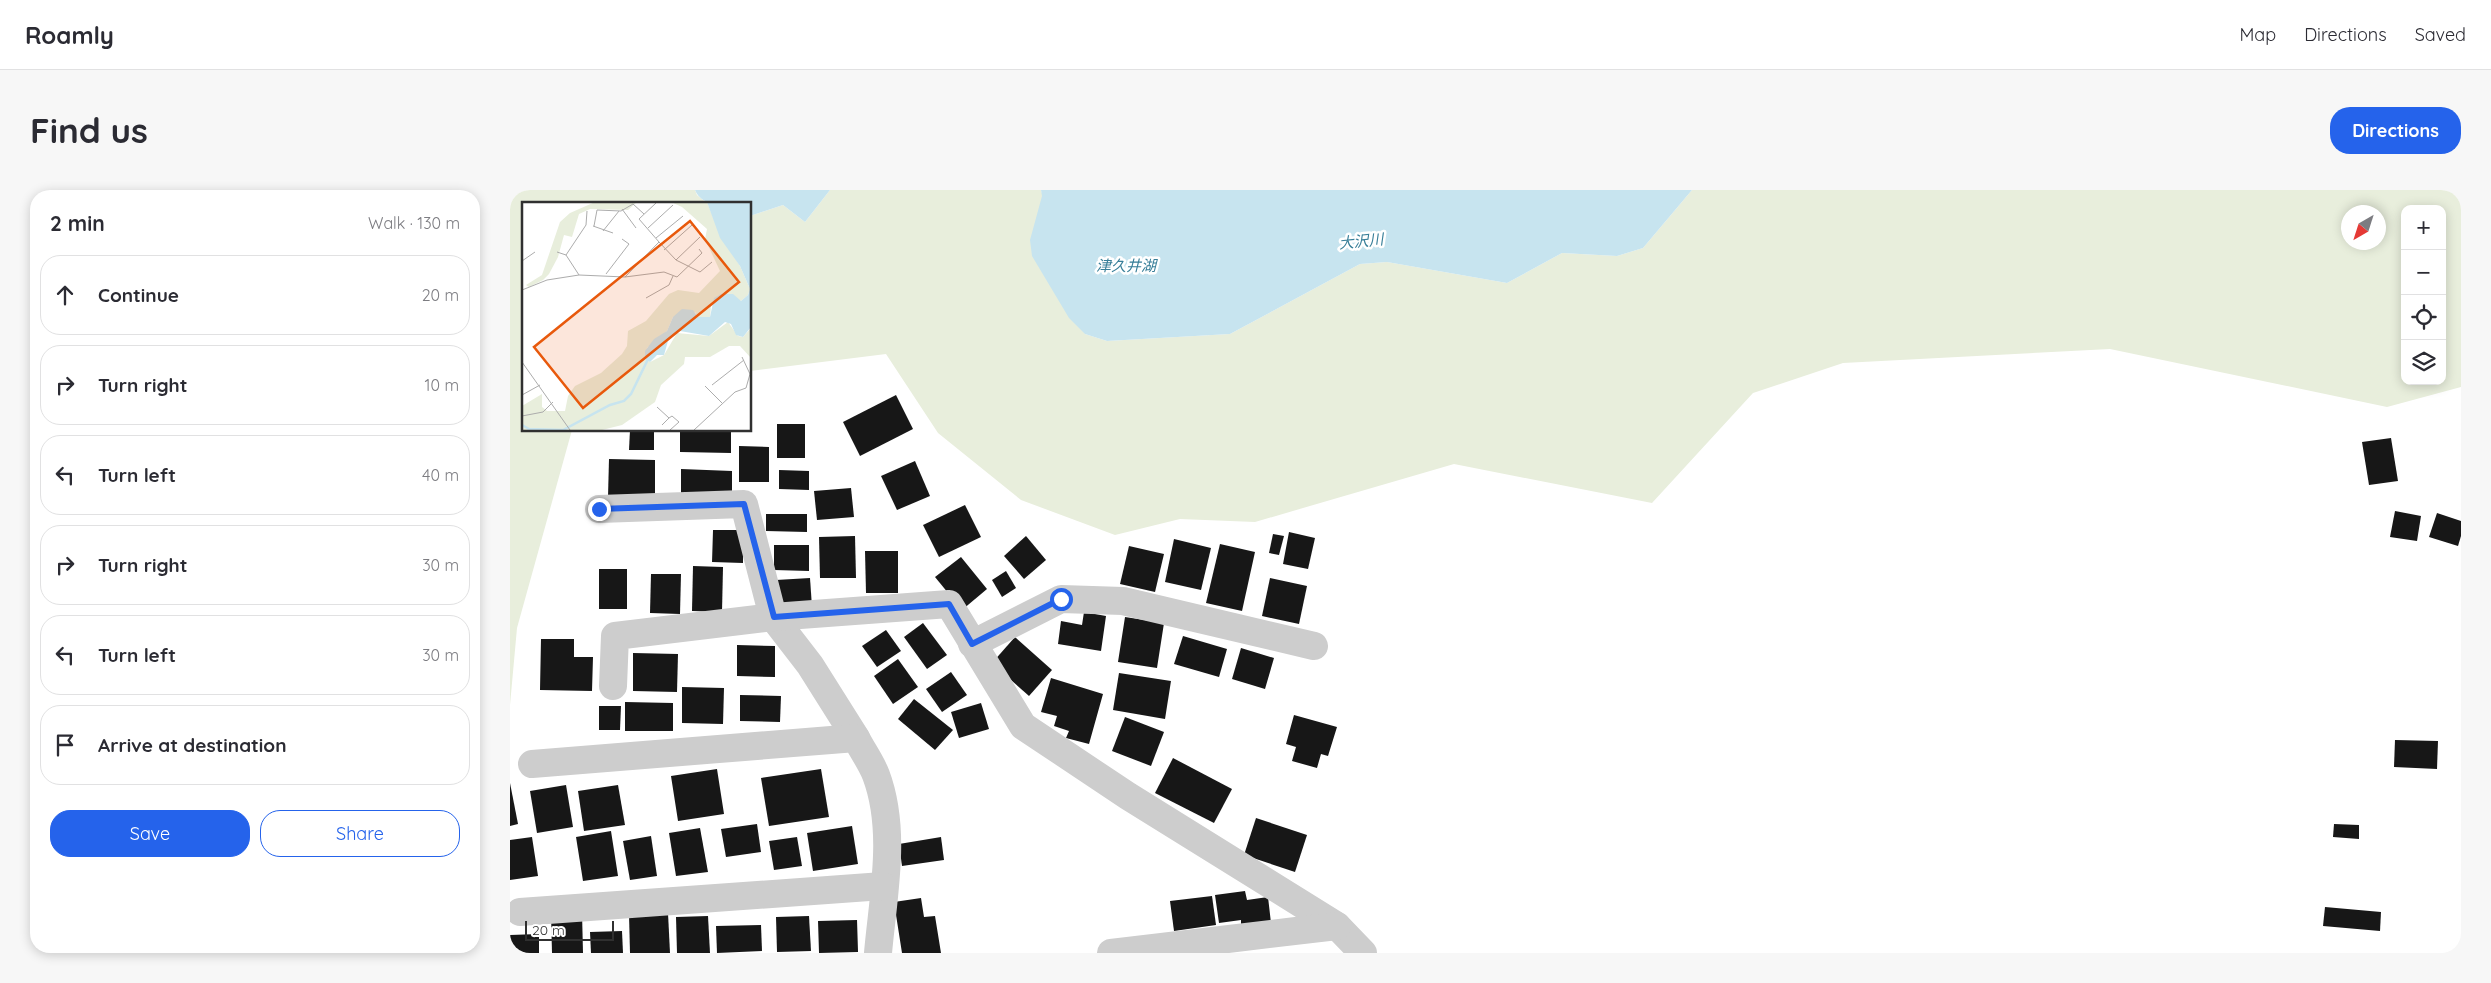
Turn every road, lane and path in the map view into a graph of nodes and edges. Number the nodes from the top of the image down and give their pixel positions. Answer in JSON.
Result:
{"nodes":[{"id":1,"x":599,"y":509,"type":"dead end"},
{"id":2,"x":774,"y":617,"type":"junction"},
{"id":3,"x":972,"y":644,"type":"junction"},
{"id":4,"x":1314,"y":646,"type":"dead end"},
{"id":5,"x":613,"y":686,"type":"dead end"},
{"id":6,"x":856,"y":738,"type":"junction"},
{"id":7,"x":532,"y":764,"type":"dead end"},
{"id":8,"x":883,"y":886,"type":"junction"},
{"id":9,"x":520,"y":912,"type":"dead end"},
{"id":10,"x":1337,"y":926,"type":"junction"},
{"id":11,"x":878,"y":953,"type":"edge"},
{"id":12,"x":1111,"y":953,"type":"edge"},
{"id":13,"x":1364,"y":953,"type":"edge"}],
"edges":[{"from":1,"to":2,"type":"street"},
{"from":2,"to":3,"type":"street"},
{"from":2,"to":5,"type":"street"},
{"from":2,"to":6,"type":"street"},
{"from":3,"to":4,"type":"street"},
{"from":3,"to":10,"type":"street"},
{"from":6,"to":7,"type":"street"},
{"from":6,"to":8,"type":"street"},
{"from":8,"to":9,"type":"street"},
{"from":8,"to":11,"type":"street"},
{"from":10,"to":12,"type":"street"},
{"from":10,"to":13,"type":"street"}]}
